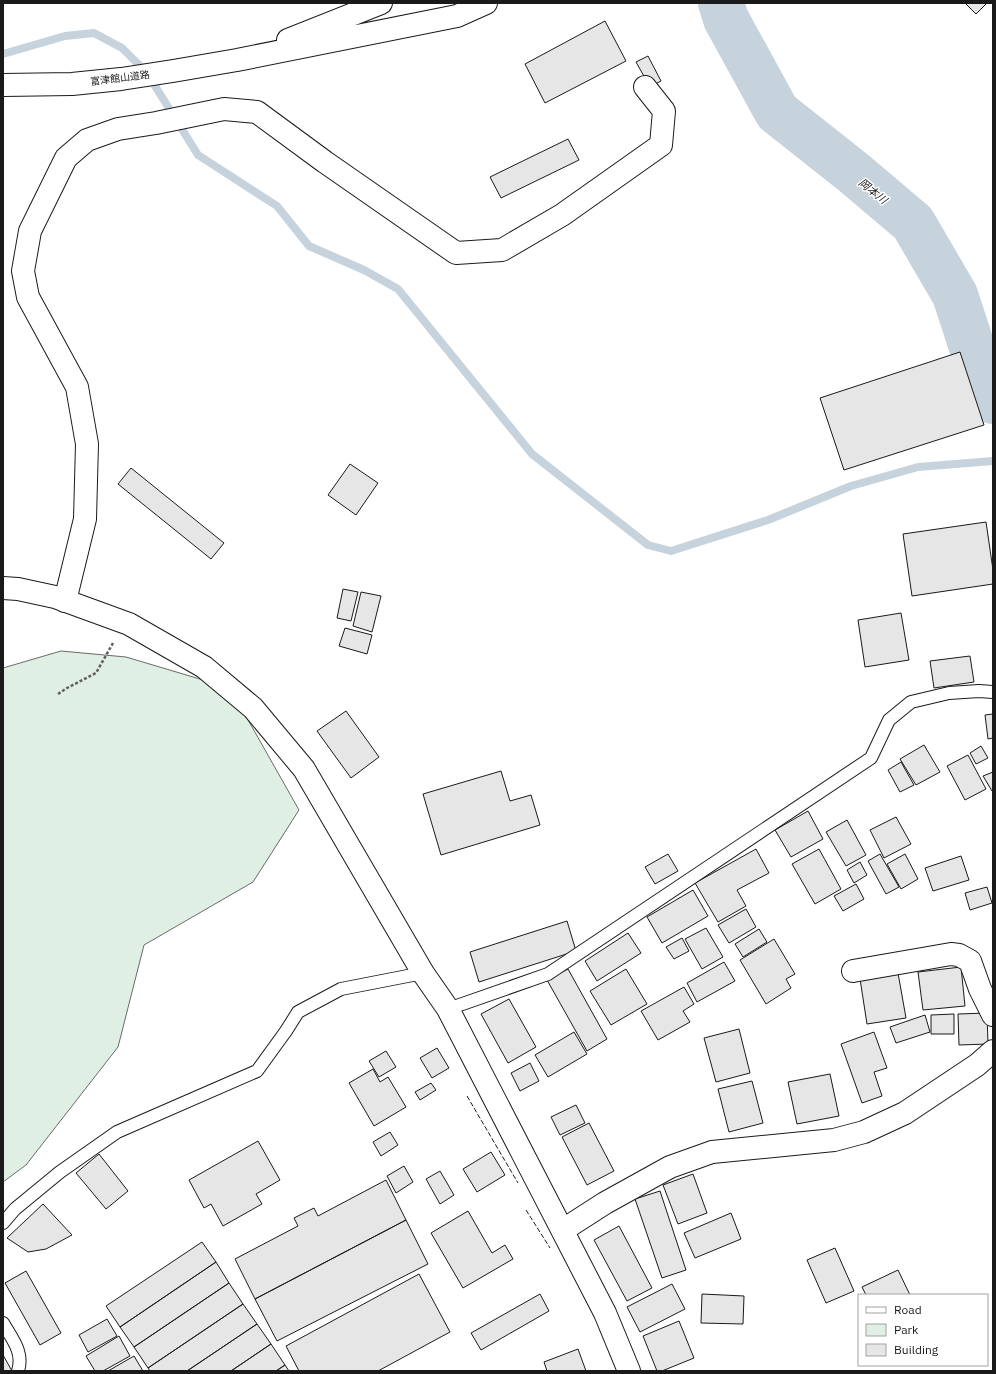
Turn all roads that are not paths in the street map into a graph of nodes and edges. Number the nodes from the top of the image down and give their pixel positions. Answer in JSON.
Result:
{"nodes":[{"id":1,"x":381,"y":3,"type":"edge"},
{"id":2,"x":486,"y":3,"type":"edge"},
{"id":3,"x":237,"y":60,"type":"junction"},
{"id":4,"x":3,"y":85,"type":"edge"},
{"id":5,"x":645,"y":86,"type":"dead end"},
{"id":6,"x":10,"y":589,"type":"edge"},
{"id":7,"x":65,"y":601,"type":"junction"},
{"id":8,"x":993,"y":692,"type":"edge"},
{"id":9,"x":853,"y":971,"type":"dead end"},
{"id":10,"x":423,"y":973,"type":"junction"},
{"id":11,"x":448,"y":1009,"type":"junction"},
{"id":12,"x":993,"y":1015,"type":"edge"},
{"id":13,"x":993,"y":1051,"type":"edge"},
{"id":14,"x":3,"y":1223,"type":"edge"},
{"id":15,"x":562,"y":1230,"type":"junction"},
{"id":16,"x":3,"y":1323,"type":"edge"},
{"id":17,"x":18,"y":1371,"type":"edge"},
{"id":18,"x":629,"y":1371,"type":"edge"}],
"edges":[{"from":1,"to":3,"type":"main road"},
{"from":2,"to":3,"type":"main road"},
{"from":3,"to":4,"type":"main road","name":"富津館山道路"},
{"from":5,"to":7,"type":"main road"},
{"from":6,"to":7,"type":"main road"},
{"from":7,"to":10,"type":"main road"},
{"from":8,"to":11,"type":"lane"},
{"from":9,"to":12,"type":"main road"},
{"from":10,"to":11,"type":"main road"},
{"from":10,"to":14,"type":"lane"},
{"from":11,"to":15,"type":"main road"},
{"from":13,"to":15,"type":"main road"},
{"from":15,"to":18,"type":"main road"},
{"from":16,"to":17,"type":"lane"}]}
